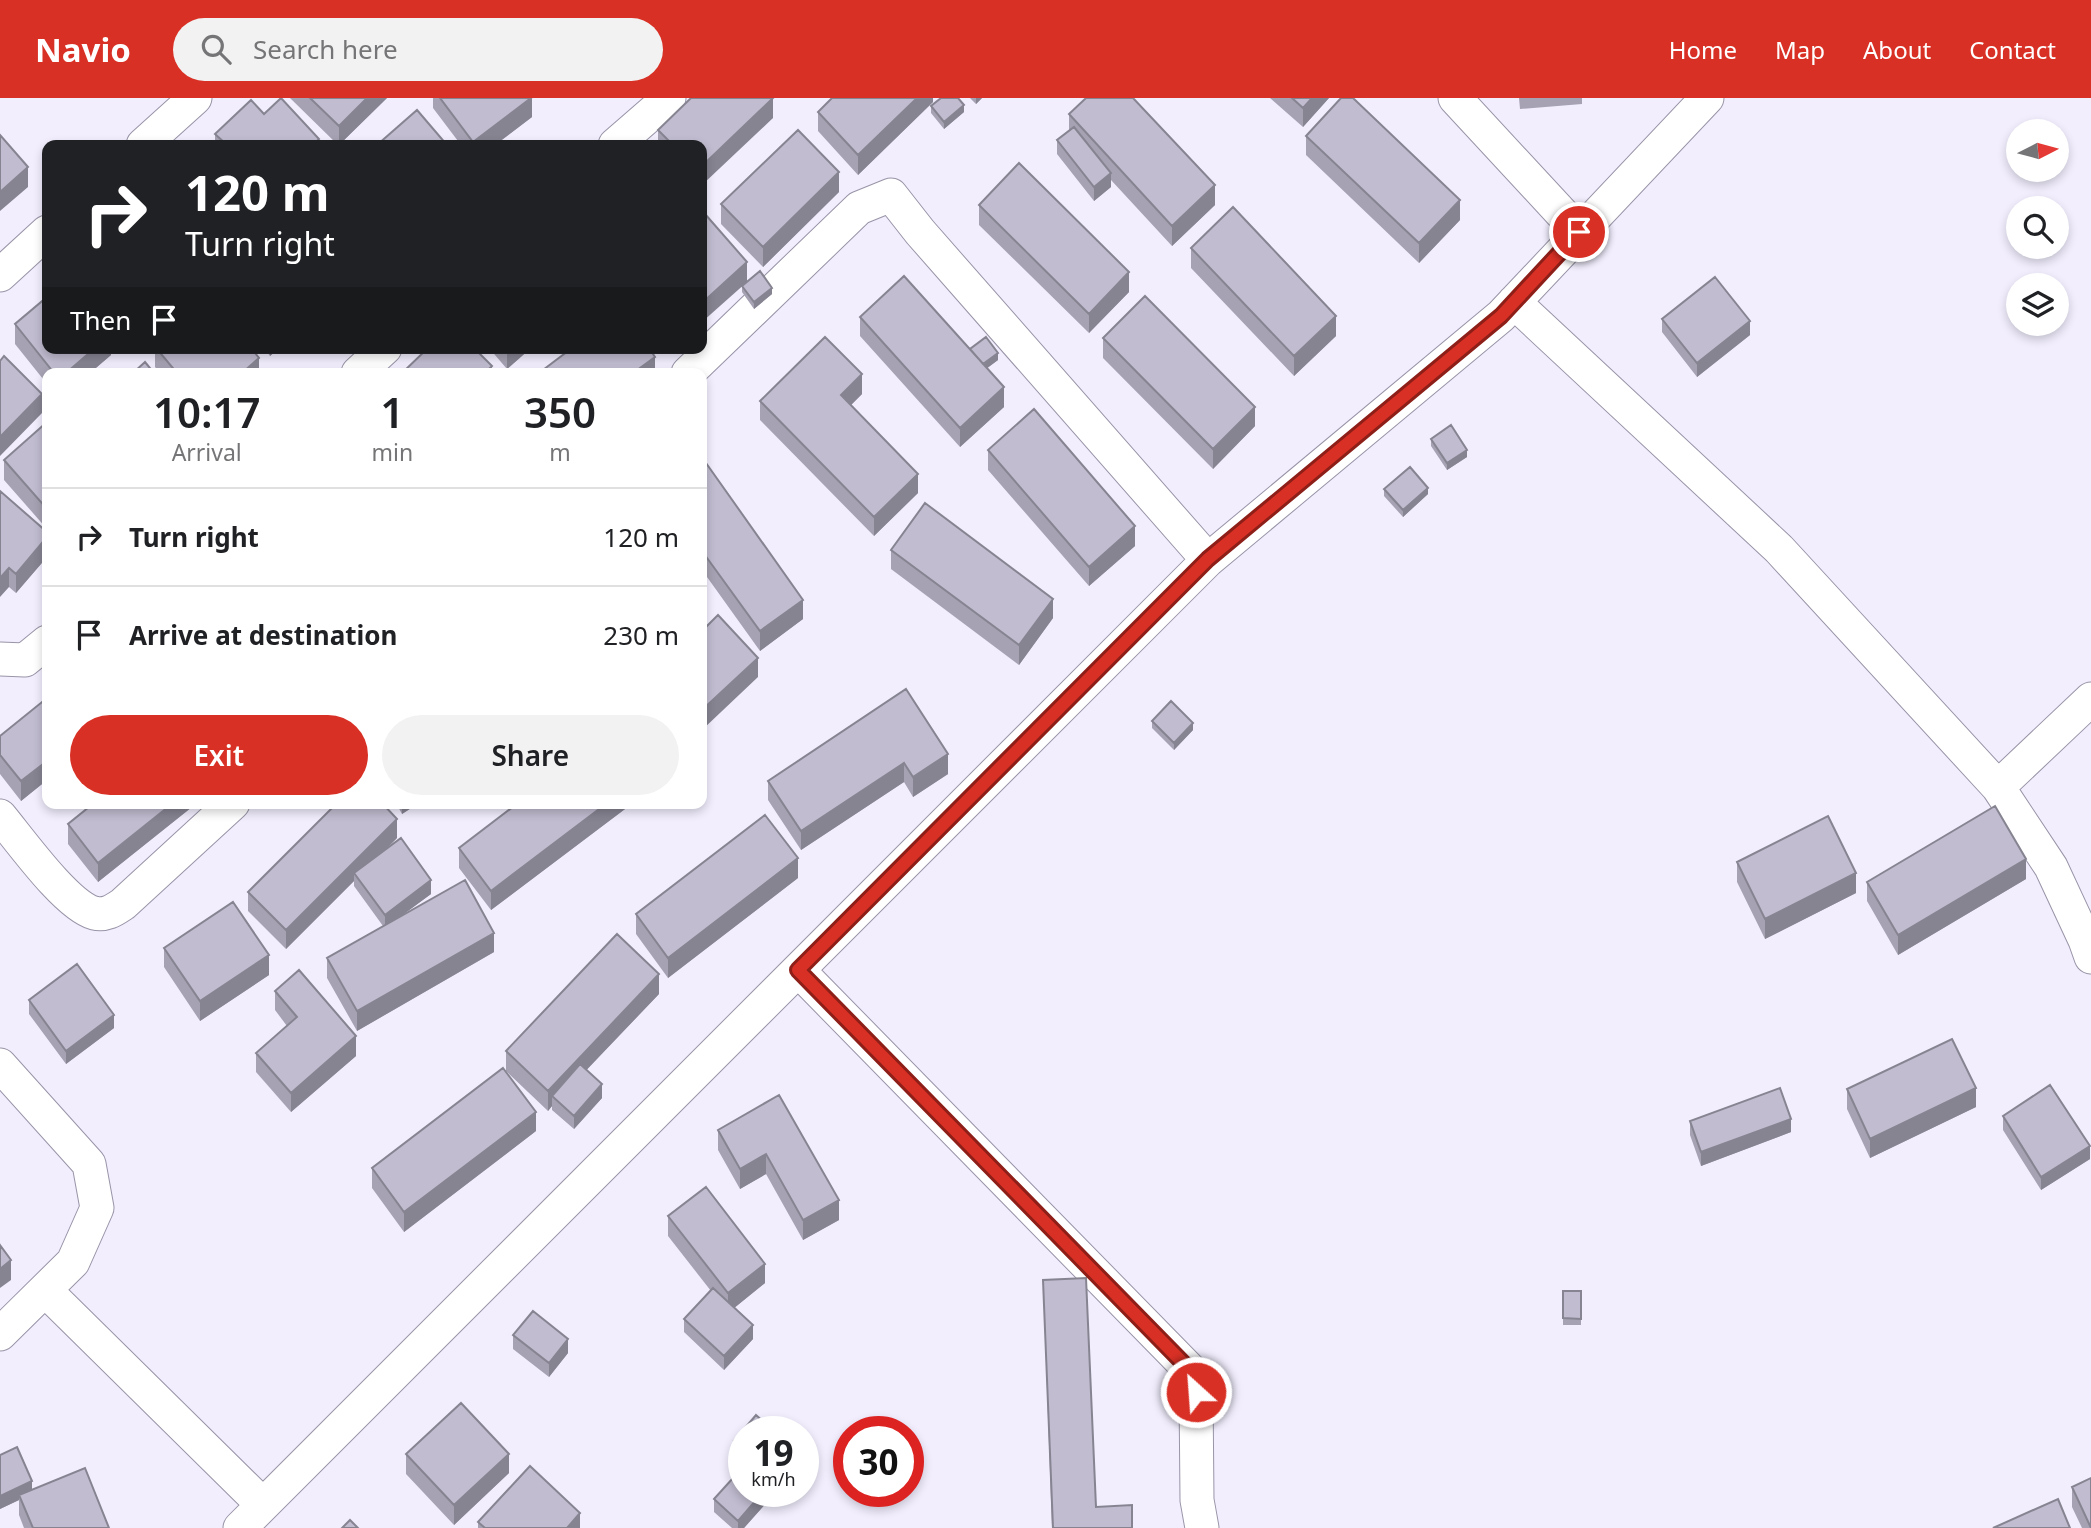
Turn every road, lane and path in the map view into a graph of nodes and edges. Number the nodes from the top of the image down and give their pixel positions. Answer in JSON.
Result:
{"nodes":[{"id":1,"x":195,"y":98,"type":"edge"},
{"id":2,"x":669,"y":98,"type":"edge"},
{"id":3,"x":1455,"y":98,"type":"edge"},
{"id":4,"x":1707,"y":98,"type":"edge"},
{"id":5,"x":149,"y":140,"type":"edge"},
{"id":6,"x":621,"y":140,"type":"edge"},
{"id":7,"x":1579,"y":232,"type":"junction"},
{"id":8,"x":42,"y":237,"type":"edge"},
{"id":9,"x":0,"y":275,"type":"edge"},
{"id":10,"x":1514,"y":302,"type":"junction"},
{"id":11,"x":379,"y":354,"type":"edge"},
{"id":12,"x":363,"y":368,"type":"edge"},
{"id":13,"x":693,"y":368,"type":"edge"},
{"id":14,"x":1208,"y":559,"type":"junction"},
{"id":15,"x":42,"y":646,"type":"edge"},
{"id":16,"x":0,"y":659,"type":"edge"},
{"id":17,"x":2091,"y":699,"type":"edge"},
{"id":18,"x":1998,"y":787,"type":"junction"},
{"id":19,"x":226,"y":809,"type":"edge"},
{"id":20,"x":0,"y":816,"type":"edge"},
{"id":21,"x":2091,"y":957,"type":"edge"},
{"id":22,"x":798,"y":970,"type":"junction"},
{"id":23,"x":0,"y":1065,"type":"edge"},
{"id":24,"x":45,"y":1290,"type":"junction"},
{"id":25,"x":0,"y":1334,"type":"edge"},
{"id":26,"x":251,"y":1516,"type":"edge"},
{"id":27,"x":1202,"y":1528,"type":"edge"}],
"edges":[{"from":1,"to":5,"type":"street"},
{"from":2,"to":6,"type":"street"},
{"from":3,"to":7,"type":"street"},
{"from":4,"to":7,"type":"street"},
{"from":7,"to":10,"type":"street"},
{"from":8,"to":9,"type":"street"},
{"from":10,"to":14,"type":"street"},
{"from":10,"to":18,"type":"street"},
{"from":11,"to":12,"type":"street"},
{"from":13,"to":14,"type":"street"},
{"from":14,"to":22,"type":"street"},
{"from":15,"to":16,"type":"street"},
{"from":17,"to":18,"type":"street"},
{"from":18,"to":21,"type":"street"},
{"from":19,"to":20,"type":"street"},
{"from":22,"to":26,"type":"street"},
{"from":22,"to":27,"type":"street"},
{"from":23,"to":24,"type":"street"},
{"from":24,"to":25,"type":"street"},
{"from":24,"to":26,"type":"street"}]}
